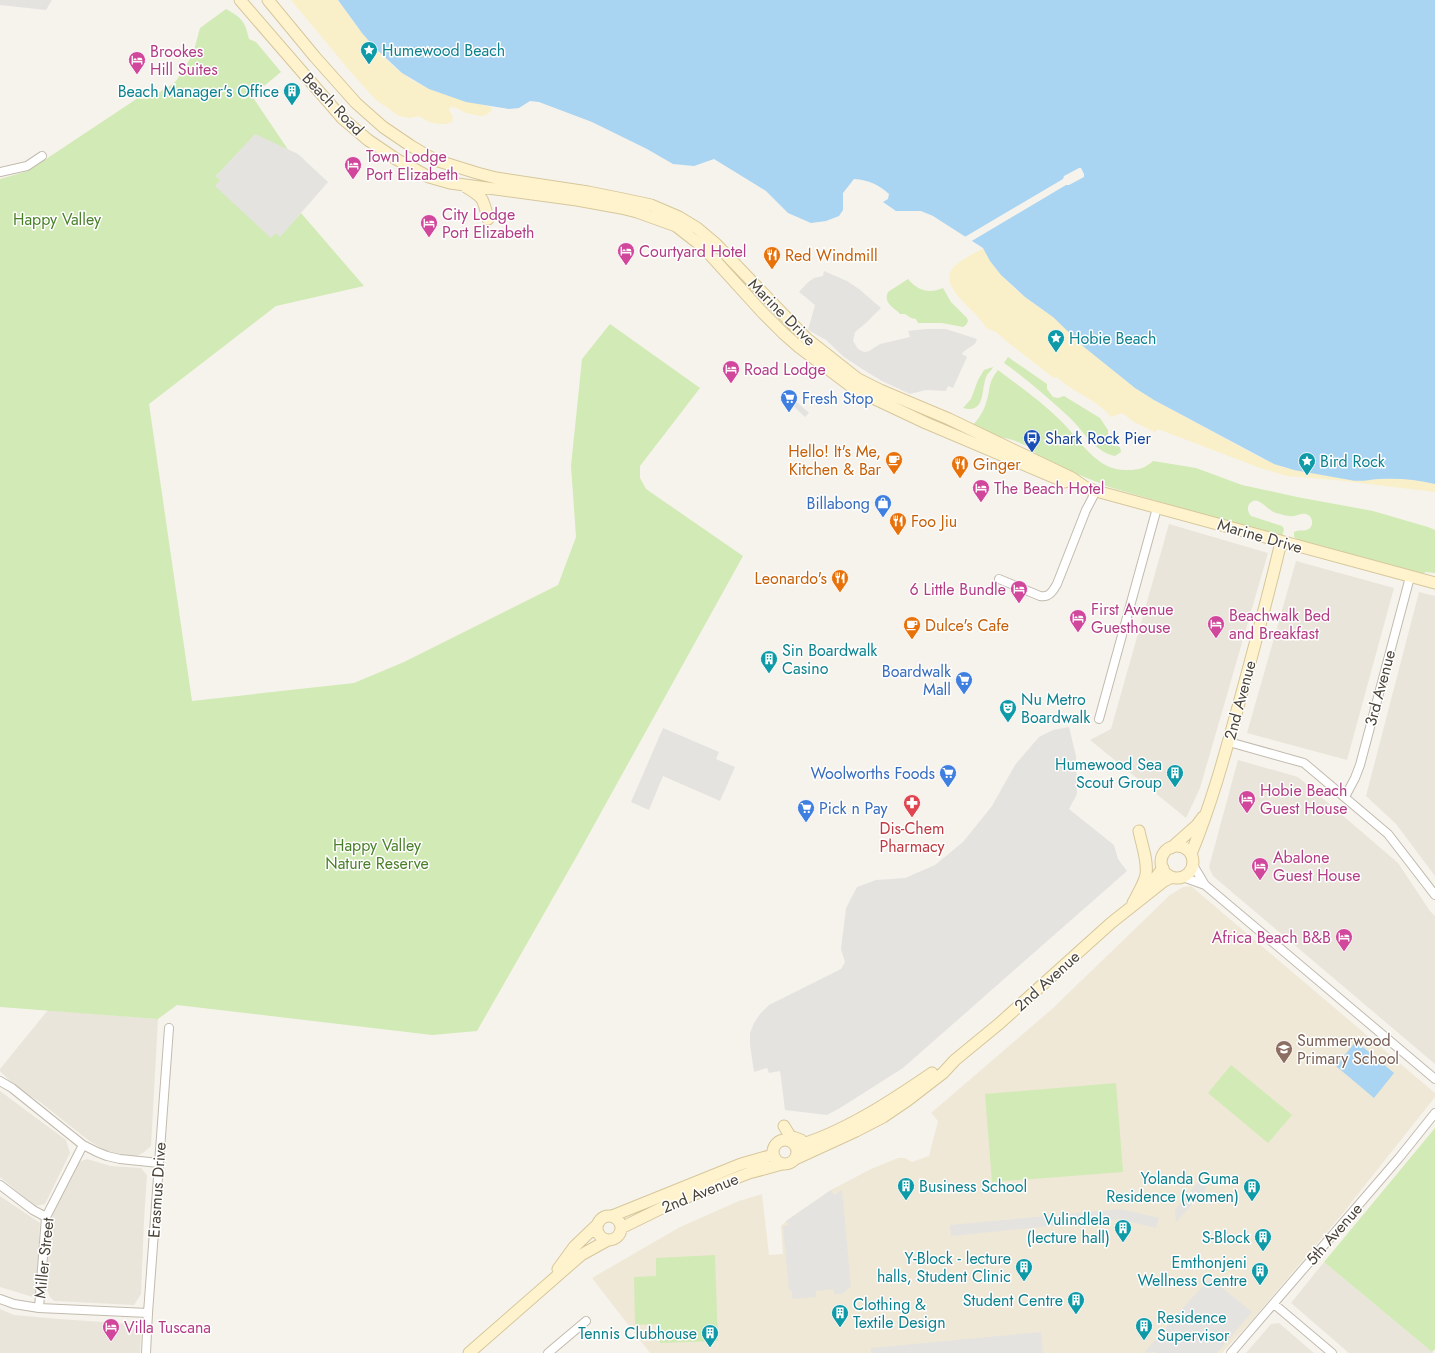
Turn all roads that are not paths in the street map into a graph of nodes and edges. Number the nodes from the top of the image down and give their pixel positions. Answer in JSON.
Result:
{"nodes":[{"id":1,"x":240,"y":0,"type":"edge"},
{"id":2,"x":272,"y":4,"type":"edge"},
{"id":3,"x":42,"y":156,"type":"dead end"},
{"id":4,"x":0,"y":172,"type":"edge"},
{"id":5,"x":496,"y":178,"type":"joint"},
{"id":6,"x":461,"y":184,"type":"junction"},
{"id":7,"x":494,"y":190,"type":"joint"},
{"id":8,"x":488,"y":219,"type":"dead end"},
{"id":9,"x":1085,"y":487,"type":"junction"},
{"id":10,"x":1096,"y":491,"type":"junction"},
{"id":11,"x":1157,"y":508,"type":"junction"},
{"id":12,"x":1282,"y":542,"type":"junction"},
{"id":13,"x":1410,"y":577,"type":"junction"},
{"id":14,"x":999,"y":580,"type":"dead end"},
{"id":15,"x":1435,"y":583,"type":"edge"},
{"id":16,"x":1099,"y":719,"type":"dead end"},
{"id":17,"x":1229,"y":742,"type":"junction"},
{"id":18,"x":1345,"y":797,"type":"junction"},
{"id":19,"x":1208,"y":810,"type":"junction"},
{"id":20,"x":1139,"y":831,"type":"dead end"},
{"id":21,"x":1170,"y":848,"type":"junction"},
{"id":22,"x":1192,"y":860,"type":"junction"},
{"id":23,"x":1163,"y":868,"type":"junction"},
{"id":24,"x":1178,"y":877,"type":"junction"},
{"id":25,"x":1205,"y":885,"type":"junction"},
{"id":26,"x":1435,"y":895,"type":"edge"},
{"id":27,"x":1135,"y":903,"type":"junction"},
{"id":28,"x":168,"y":1028,"type":"dead end"},
{"id":29,"x":1435,"y":1079,"type":"edge"},
{"id":30,"x":0,"y":1081,"type":"edge"},
{"id":31,"x":893,"y":1105,"type":"junction"},
{"id":32,"x":1435,"y":1114,"type":"edge"},
{"id":33,"x":784,"y":1126,"type":"dead end"},
{"id":34,"x":830,"y":1133,"type":"junction"},
{"id":35,"x":83,"y":1145,"type":"junction"},
{"id":36,"x":796,"y":1146,"type":"junction"},
{"id":37,"x":773,"y":1155,"type":"junction"},
{"id":38,"x":795,"y":1159,"type":"junction"},
{"id":39,"x":159,"y":1163,"type":"junction"},
{"id":40,"x":782,"y":1164,"type":"junction"},
{"id":41,"x":0,"y":1185,"type":"edge"},
{"id":42,"x":612,"y":1216,"type":"junction"},
{"id":43,"x":46,"y":1217,"type":"junction"},
{"id":44,"x":598,"y":1224,"type":"junction"},
{"id":45,"x":621,"y":1228,"type":"junction"},
{"id":46,"x":608,"y":1240,"type":"junction"},
{"id":47,"x":547,"y":1284,"type":"junction"},
{"id":48,"x":0,"y":1299,"type":"edge"},
{"id":49,"x":1274,"y":1304,"type":"junction"},
{"id":50,"x":39,"y":1308,"type":"junction"},
{"id":51,"x":148,"y":1313,"type":"junction"},
{"id":52,"x":586,"y":1321,"type":"dead end"},
{"id":53,"x":475,"y":1351,"type":"edge"},
{"id":54,"x":146,"y":1353,"type":"edge"},
{"id":55,"x":548,"y":1353,"type":"edge"},
{"id":56,"x":1231,"y":1353,"type":"edge"},
{"id":57,"x":1332,"y":1353,"type":"edge"}],
"edges":[{"from":1,"to":6,"type":"main road","name":"Beach Road"},
{"from":2,"to":5,"type":"main road","name":"Beach Road"},
{"from":3,"to":4,"type":"street"},
{"from":5,"to":9,"type":"main road","name":"Marine Drive"},
{"from":6,"to":7,"type":"main road","name":"Beach Road"},
{"from":6,"to":8,"type":"main road"},
{"from":7,"to":9,"type":"main road","name":"Marine Drive"},
{"from":9,"to":10,"type":"main road","name":"Marine Drive"},
{"from":10,"to":11,"type":"main road","name":"Marine Drive"},
{"from":10,"to":14,"type":"street"},
{"from":11,"to":12,"type":"main road","name":"Marine Drive"},
{"from":11,"to":16,"type":"street"},
{"from":12,"to":13,"type":"main road","name":"Marine Drive"},
{"from":12,"to":17,"type":"main road","name":"2nd Avenue"},
{"from":13,"to":15,"type":"main road","name":"Marine Drive"},
{"from":13,"to":18,"type":"street","name":"3rd Avenue"},
{"from":17,"to":18,"type":"street"},
{"from":17,"to":19,"type":"main road","name":"2nd Avenue"},
{"from":18,"to":26,"type":"street"},
{"from":19,"to":21,"type":"main road","name":"2nd Avenue"},
{"from":19,"to":22,"type":"main road","name":"2nd Avenue"},
{"from":20,"to":27,"type":"main road"},
{"from":21,"to":22,"type":"main road"},
{"from":21,"to":23,"type":"main road"},
{"from":22,"to":24,"type":"main road"},
{"from":22,"to":25,"type":"street"},
{"from":23,"to":24,"type":"main road"},
{"from":23,"to":27,"type":"main road","name":"2nd Avenue"},
{"from":24,"to":25,"type":"street"},
{"from":24,"to":27,"type":"main road","name":"2nd Avenue"},
{"from":25,"to":29,"type":"street"},
{"from":27,"to":31,"type":"main road","name":"2nd Avenue"},
{"from":28,"to":39,"type":"street","name":"Erasmus Drive"},
{"from":30,"to":35,"type":"street"},
{"from":31,"to":34,"type":"main road","name":"2nd Avenue"},
{"from":31,"to":38,"type":"main road","name":"2nd Avenue"},
{"from":32,"to":49,"type":"street","name":"5th Avenue"},
{"from":33,"to":34,"type":"main road"},
{"from":34,"to":36,"type":"main road","name":"2nd Avenue"},
{"from":35,"to":39,"type":"street"},
{"from":35,"to":43,"type":"street","name":"Miller Street"},
{"from":36,"to":37,"type":"main road","name":"2nd Avenue"},
{"from":36,"to":38,"type":"main road"},
{"from":37,"to":40,"type":"main road"},
{"from":37,"to":42,"type":"main road","name":"2nd Avenue"},
{"from":38,"to":40,"type":"main road","name":"2nd Avenue"},
{"from":39,"to":51,"type":"street","name":"Erasmus Drive"},
{"from":40,"to":45,"type":"main road","name":"2nd Avenue"},
{"from":41,"to":43,"type":"street"},
{"from":42,"to":44,"type":"main road","name":"2nd Avenue"},
{"from":42,"to":45,"type":"main road"},
{"from":43,"to":50,"type":"street","name":"Miller Street"},
{"from":44,"to":46,"type":"main road"},
{"from":44,"to":47,"type":"main road","name":"2nd Avenue"},
{"from":45,"to":46,"type":"main road","name":"2nd Avenue"},
{"from":46,"to":47,"type":"main road","name":"2nd Avenue"},
{"from":47,"to":53,"type":"main road","name":"2nd Avenue"},
{"from":48,"to":50,"type":"street"},
{"from":49,"to":56,"type":"street","name":"5th Avenue"},
{"from":49,"to":57,"type":"street"},
{"from":50,"to":51,"type":"street"},
{"from":51,"to":54,"type":"street","name":"Erasmus Drive"},
{"from":52,"to":55,"type":"street"}]}
